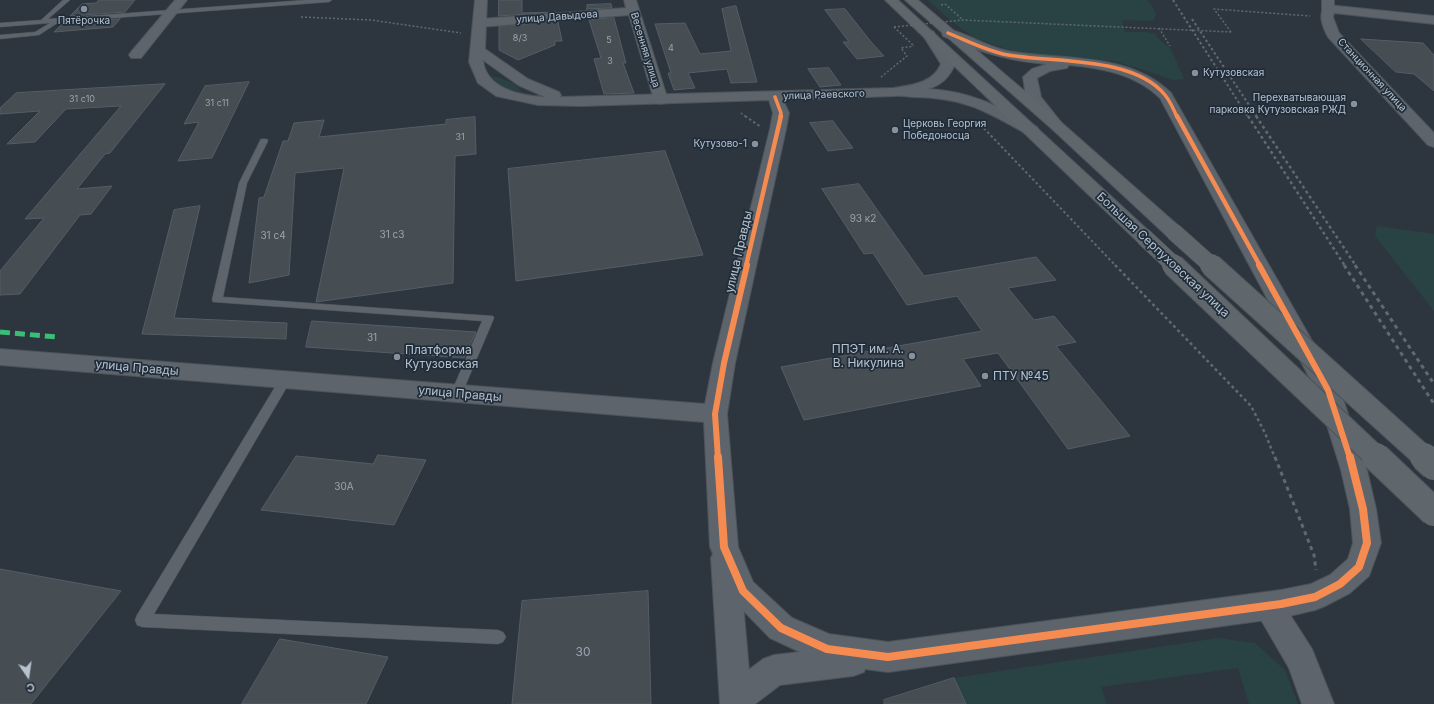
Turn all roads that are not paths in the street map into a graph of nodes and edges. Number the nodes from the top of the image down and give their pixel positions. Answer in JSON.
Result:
{"nodes":[{"id":1,"x":67,"y":0,"type":"edge"},
{"id":2,"x":181,"y":0,"type":"edge"},
{"id":3,"x":329,"y":0,"type":"edge"},
{"id":4,"x":481,"y":0,"type":"edge"},
{"id":5,"x":891,"y":0,"type":"edge"},
{"id":6,"x":911,"y":0,"type":"edge"},
{"id":7,"x":1328,"y":4,"type":"edge"},
{"id":8,"x":632,"y":5,"type":"edge"},
{"id":9,"x":172,"y":12,"type":"junction"},
{"id":10,"x":58,"y":20,"type":"junction"},
{"id":11,"x":1434,"y":20,"type":"edge"},
{"id":12,"x":43,"y":21,"type":"junction"},
{"id":13,"x":480,"y":23,"type":"junction"},
{"id":14,"x":0,"y":25,"type":"edge"},
{"id":15,"x":948,"y":33,"type":"junction"},
{"id":16,"x":928,"y":34,"type":"junction"},
{"id":17,"x":0,"y":37,"type":"edge"},
{"id":18,"x":478,"y":50,"type":"junction"},
{"id":19,"x":136,"y":55,"type":"dead end"},
{"id":20,"x":1075,"y":62,"type":"junction"},
{"id":21,"x":894,"y":92,"type":"junction"},
{"id":22,"x":775,"y":96,"type":"junction"},
{"id":23,"x":661,"y":100,"type":"junction"},
{"id":24,"x":581,"y":102,"type":"junction"},
{"id":25,"x":1057,"y":126,"type":"junction"},
{"id":26,"x":1031,"y":130,"type":"junction"},
{"id":27,"x":264,"y":142,"type":"dead end"},
{"id":28,"x":1434,"y":142,"type":"edge"},
{"id":29,"x":0,"y":357,"type":"edge"},
{"id":30,"x":285,"y":380,"type":"junction"},
{"id":31,"x":457,"y":393,"type":"junction"},
{"id":32,"x":715,"y":414,"type":"junction"},
{"id":33,"x":1434,"y":466,"type":"edge"},
{"id":34,"x":1434,"y":512,"type":"edge"},
{"id":35,"x":724,"y":547,"type":"junction"},
{"id":36,"x":1268,"y":606,"type":"junction"},
{"id":37,"x":498,"y":636,"type":"dead end"},
{"id":38,"x":888,"y":657,"type":"junction"},
{"id":39,"x":736,"y":702,"type":"edge"},
{"id":40,"x":1318,"y":704,"type":"edge"}],
"edges":[{"from":1,"to":12,"type":"lane"},
{"from":2,"to":9,"type":"street"},
{"from":3,"to":9,"type":"lane"},
{"from":4,"to":13,"type":"street"},
{"from":5,"to":16,"type":"main road","name":"Большая Серпуховская улица"},
{"from":6,"to":15,"type":"main road","name":"Большая Серпуховская улица"},
{"from":7,"to":11,"type":"street"},
{"from":7,"to":28,"type":"street","name":"Станционная улица"},
{"from":8,"to":13,"type":"street","name":"улица Давыдова"},
{"from":8,"to":23,"type":"street","name":"Весенняя улица"},
{"from":9,"to":10,"type":"lane"},
{"from":9,"to":19,"type":"street"},
{"from":10,"to":12,"type":"lane"},
{"from":10,"to":17,"type":"lane"},
{"from":12,"to":14,"type":"lane"},
{"from":13,"to":18,"type":"street"},
{"from":15,"to":20,"type":"street"},
{"from":15,"to":25,"type":"main road","name":"Большая Серпуховская улица"},
{"from":16,"to":21,"type":"street","name":"улица Раевского"},
{"from":16,"to":26,"type":"main road","name":"Большая Серпуховская улица"},
{"from":18,"to":24,"type":"street"},
{"from":18,"to":24,"type":"street"},
{"from":20,"to":25,"type":"street"},
{"from":20,"to":36,"type":"street"},
{"from":21,"to":22,"type":"street","name":"улица Раевского"},
{"from":21,"to":26,"type":"street"},
{"from":22,"to":23,"type":"street","name":"улица Раевского"},
{"from":22,"to":32,"type":"street","name":"улица Правды"},
{"from":23,"to":24,"type":"street","name":"улица Раевского"},
{"from":25,"to":33,"type":"main road","name":"Большая Серпуховская улица","bridge":true},
{"from":26,"to":34,"type":"main road","name":"Большая Серпуховская улица","bridge":true},
{"from":27,"to":31,"type":"lane"},
{"from":29,"to":30,"type":"street","name":"улица Правды"},
{"from":30,"to":31,"type":"street","name":"улица Правды"},
{"from":30,"to":37,"type":"lane"},
{"from":31,"to":32,"type":"street","name":"улица Правды"},
{"from":32,"to":35,"type":"street"},
{"from":35,"to":38,"type":"street"},
{"from":35,"to":39,"type":"street"},
{"from":36,"to":38,"type":"street"},
{"from":36,"to":40,"type":"street"},
{"from":38,"to":39,"type":"street"}]}
